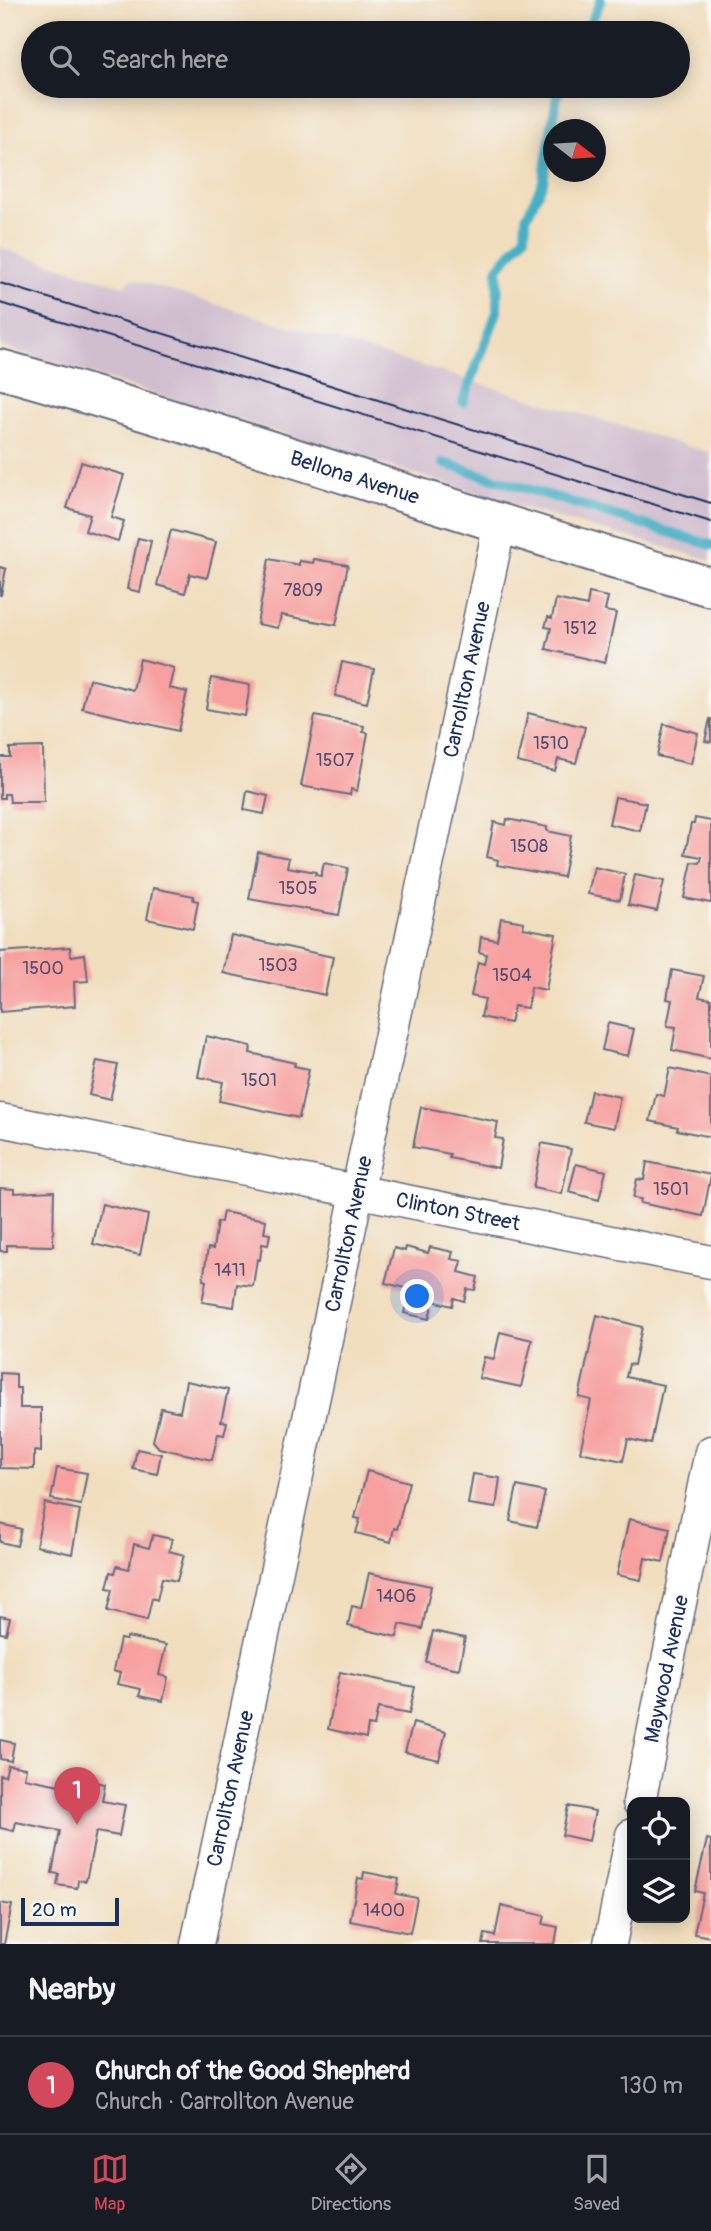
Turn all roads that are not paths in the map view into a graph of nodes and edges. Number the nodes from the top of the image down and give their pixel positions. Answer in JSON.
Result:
{"nodes":[{"id":1,"x":0,"y":369,"type":"edge"},
{"id":2,"x":500,"y":523,"type":"junction"},
{"id":3,"x":711,"y":587,"type":"edge"},
{"id":4,"x":0,"y":1119,"type":"edge"},
{"id":5,"x":356,"y":1192,"type":"junction"},
{"id":6,"x":711,"y":1262,"type":"edge"},
{"id":7,"x":711,"y":1452,"type":"edge"},
{"id":8,"x":640,"y":1797,"type":"edge"},
{"id":9,"x":627,"y":1860,"type":"edge"},
{"id":10,"x":197,"y":1944,"type":"edge"},
{"id":11,"x":610,"y":1944,"type":"edge"}],
"edges":[{"from":1,"to":2,"type":"street","name":"Bellona Avenue"},
{"from":2,"to":3,"type":"street","name":"Bellona Avenue"},
{"from":2,"to":5,"type":"street","name":"Carrollton Avenue"},
{"from":4,"to":5,"type":"street","name":"Clinton Street"},
{"from":5,"to":6,"type":"street","name":"Clinton Street"},
{"from":5,"to":10,"type":"street","name":"Carrollton Avenue"},
{"from":7,"to":8,"type":"street","name":"Maywood Avenue"},
{"from":9,"to":11,"type":"street"}]}
